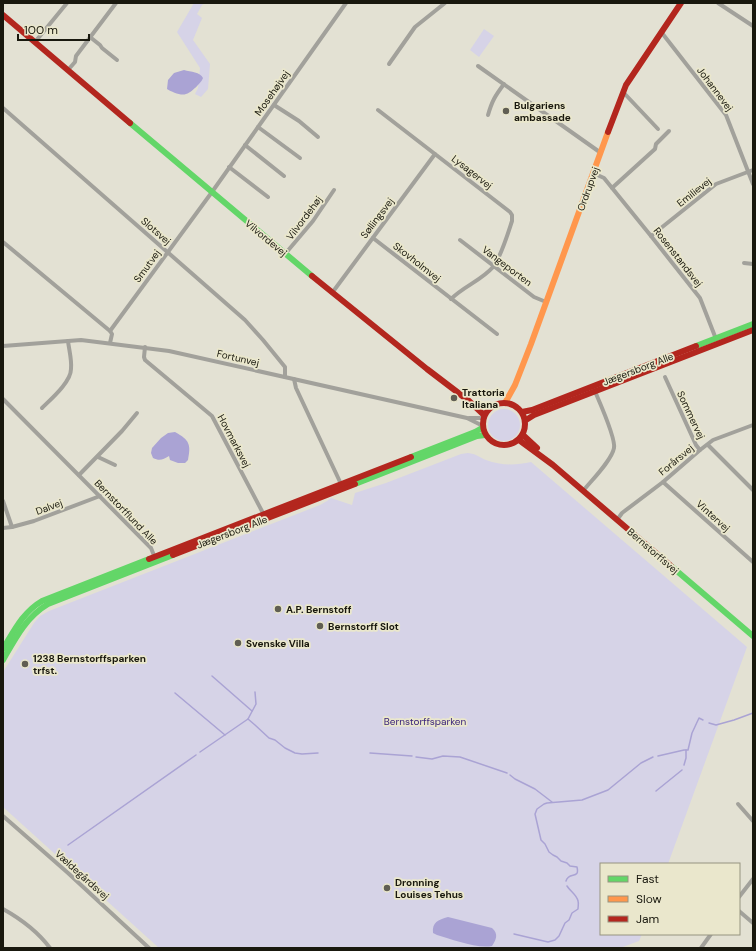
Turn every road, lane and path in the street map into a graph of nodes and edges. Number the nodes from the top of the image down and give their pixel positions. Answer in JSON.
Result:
{"nodes":[{"id":1,"x":67,"y":3,"type":"edge"},
{"id":2,"x":116,"y":3,"type":"edge"},
{"id":3,"x":346,"y":3,"type":"edge"},
{"id":4,"x":445,"y":3,"type":"edge"},
{"id":5,"x":681,"y":3,"type":"edge"},
{"id":6,"x":718,"y":3,"type":"edge"},
{"id":7,"x":3,"y":15,"type":"edge"},
{"id":8,"x":753,"y":26,"type":"edge"},
{"id":9,"x":662,"y":33,"type":"junction"},
{"id":10,"x":90,"y":37,"type":"junction"},
{"id":11,"x":35,"y":42,"type":"junction"},
{"id":12,"x":117,"y":60,"type":"dead end"},
{"id":13,"x":389,"y":64,"type":"dead end"},
{"id":14,"x":478,"y":66,"type":"dead end"},
{"id":15,"x":68,"y":70,"type":"junction"},
{"id":16,"x":504,"y":84,"type":"junction"},
{"id":17,"x":623,"y":92,"type":"junction"},
{"id":18,"x":274,"y":105,"type":"junction"},
{"id":19,"x":3,"y":108,"type":"edge"},
{"id":20,"x":378,"y":110,"type":"dead end"},
{"id":21,"x":488,"y":115,"type":"dead end"},
{"id":22,"x":258,"y":127,"type":"junction"},
{"id":23,"x":658,"y":129,"type":"dead end"},
{"id":24,"x":670,"y":131,"type":"dead end"},
{"id":25,"x":318,"y":137,"type":"dead end"},
{"id":26,"x":244,"y":146,"type":"junction"},
{"id":27,"x":601,"y":153,"type":"junction"},
{"id":28,"x":435,"y":154,"type":"junction"},
{"id":29,"x":300,"y":158,"type":"dead end"},
{"id":30,"x":229,"y":167,"type":"junction"},
{"id":31,"x":753,"y":170,"type":"edge"},
{"id":32,"x":748,"y":172,"type":"junction"},
{"id":33,"x":594,"y":173,"type":"junction"},
{"id":34,"x":284,"y":176,"type":"dead end"},
{"id":35,"x":753,"y":184,"type":"edge"},
{"id":36,"x":612,"y":188,"type":"junction"},
{"id":37,"x":334,"y":190,"type":"dead end"},
{"id":38,"x":212,"y":192,"type":"junction"},
{"id":39,"x":268,"y":197,"type":"dead end"},
{"id":40,"x":652,"y":236,"type":"junction"},
{"id":41,"x":373,"y":238,"type":"junction"},
{"id":42,"x":460,"y":240,"type":"dead end"},
{"id":43,"x":3,"y":242,"type":"edge"},
{"id":44,"x":167,"y":252,"type":"junction"},
{"id":45,"x":286,"y":254,"type":"junction"},
{"id":46,"x":744,"y":263,"type":"dead end"},
{"id":47,"x":753,"y":264,"type":"edge"},
{"id":48,"x":494,"y":266,"type":"junction"},
{"id":49,"x":332,"y":292,"type":"junction"},
{"id":50,"x":451,"y":299,"type":"junction"},
{"id":51,"x":546,"y":302,"type":"junction"},
{"id":52,"x":753,"y":324,"type":"edge"},
{"id":53,"x":753,"y":330,"type":"edge"},
{"id":54,"x":110,"y":331,"type":"junction"},
{"id":55,"x":496,"y":334,"type":"dead end"},
{"id":56,"x":68,"y":341,"type":"junction"},
{"id":57,"x":717,"y":341,"type":"junction"},
{"id":58,"x":110,"y":343,"type":"junction"},
{"id":59,"x":3,"y":346,"type":"edge"},
{"id":60,"x":145,"y":347,"type":"junction"},
{"id":61,"x":285,"y":377,"type":"junction"},
{"id":62,"x":665,"y":377,"type":"dead end"},
{"id":63,"x":294,"y":379,"type":"junction"},
{"id":64,"x":515,"y":385,"type":"junction"},
{"id":65,"x":669,"y":385,"type":"junction"},
{"id":66,"x":594,"y":388,"type":"junction"},
{"id":67,"x":664,"y":388,"type":"dead end"},
{"id":68,"x":3,"y":399,"type":"edge"},
{"id":69,"x":505,"y":403,"type":"junction"},
{"id":70,"x":513,"y":405,"type":"junction"},
{"id":71,"x":42,"y":408,"type":"dead end"},
{"id":72,"x":522,"y":412,"type":"junction"},
{"id":73,"x":137,"y":413,"type":"dead end"},
{"id":74,"x":485,"y":414,"type":"junction"},
{"id":75,"x":467,"y":418,"type":"junction"},
{"id":76,"x":526,"y":420,"type":"junction"},
{"id":77,"x":753,"y":425,"type":"edge"},
{"id":78,"x":481,"y":426,"type":"junction"},
{"id":79,"x":485,"y":435,"type":"junction"},
{"id":80,"x":521,"y":437,"type":"junction"},
{"id":81,"x":708,"y":445,"type":"junction"},
{"id":82,"x":700,"y":450,"type":"junction"},
{"id":83,"x":98,"y":457,"type":"junction"},
{"id":84,"x":115,"y":465,"type":"dead end"},
{"id":85,"x":79,"y":475,"type":"junction"},
{"id":86,"x":663,"y":482,"type":"junction"},
{"id":87,"x":341,"y":484,"type":"junction"},
{"id":88,"x":753,"y":490,"type":"edge"},
{"id":89,"x":583,"y":491,"type":"junction"},
{"id":90,"x":100,"y":496,"type":"junction"},
{"id":91,"x":3,"y":501,"type":"edge"},
{"id":92,"x":264,"y":517,"type":"junction"},
{"id":93,"x":617,"y":520,"type":"junction"},
{"id":94,"x":3,"y":528,"type":"edge"},
{"id":95,"x":12,"y":528,"type":"junction"},
{"id":96,"x":156,"y":559,"type":"junction"},
{"id":97,"x":753,"y":562,"type":"edge"},
{"id":98,"x":753,"y":636,"type":"edge"},
{"id":99,"x":3,"y":649,"type":"edge"},
{"id":100,"x":4,"y":657,"type":"edge"},
{"id":101,"x":738,"y":804,"type":"dead end"},
{"id":102,"x":3,"y":816,"type":"edge"},
{"id":103,"x":753,"y":821,"type":"edge"},
{"id":104,"x":753,"y":879,"type":"edge"},
{"id":105,"x":740,"y":896,"type":"edge"},
{"id":106,"x":3,"y":909,"type":"edge"},
{"id":107,"x":740,"y":913,"type":"edge"},
{"id":108,"x":753,"y":923,"type":"edge"},
{"id":109,"x":710,"y":935,"type":"edge"},
{"id":110,"x":50,"y":948,"type":"edge"},
{"id":111,"x":149,"y":948,"type":"edge"},
{"id":112,"x":701,"y":948,"type":"edge"}],
"edges":[{"from":1,"to":11,"type":"street"},
{"from":2,"to":10,"type":"street"},
{"from":3,"to":18,"type":"street","name":"Mosehøjvej"},
{"from":4,"to":13,"type":"street"},
{"from":5,"to":9,"type":"street","name":"Ordrupvej"},
{"from":6,"to":8,"type":"street"},
{"from":7,"to":11,"type":"street","name":"Vilvordevej"},
{"from":9,"to":17,"type":"street","name":"Ordrupvej"},
{"from":9,"to":32,"type":"street","name":"Johannevej"},
{"from":10,"to":12,"type":"street"},
{"from":10,"to":15,"type":"street"},
{"from":11,"to":15,"type":"street","name":"Vilvordevej"},
{"from":14,"to":16,"type":"street"},
{"from":15,"to":38,"type":"street","name":"Vilvordevej"},
{"from":16,"to":21,"type":"street"},
{"from":16,"to":27,"type":"street"},
{"from":17,"to":23,"type":"street"},
{"from":17,"to":27,"type":"street","name":"Ordrupvej"},
{"from":18,"to":22,"type":"street","name":"Mosehøjvej"},
{"from":18,"to":25,"type":"street"},
{"from":19,"to":44,"type":"street","name":"Slotsvej"},
{"from":20,"to":28,"type":"street","name":"Lysagervej"},
{"from":22,"to":26,"type":"street","name":"Mosehøjvej"},
{"from":22,"to":29,"type":"street"},
{"from":24,"to":36,"type":"street"},
{"from":26,"to":30,"type":"street","name":"Mosehøjvej"},
{"from":26,"to":34,"type":"street"},
{"from":27,"to":33,"type":"street","name":"Ordrupvej"},
{"from":28,"to":41,"type":"street","name":"Søllingsvej"},
{"from":28,"to":48,"type":"street","name":"Lysagervej"},
{"from":30,"to":38,"type":"street","name":"Mosehøjvej"},
{"from":30,"to":39,"type":"street"},
{"from":31,"to":32,"type":"street","name":"Emilievej"},
{"from":32,"to":35,"type":"street","name":"Johannevej"},
{"from":32,"to":40,"type":"street","name":"Emilievej"},
{"from":33,"to":36,"type":"street","name":"Rosenstandsvej"},
{"from":33,"to":51,"type":"street","name":"Ordrupvej"},
{"from":36,"to":40,"type":"street","name":"Rosenstandsvej"},
{"from":37,"to":45,"type":"street","name":"Vilvordehøj"},
{"from":38,"to":44,"type":"street","name":"Smutvej"},
{"from":38,"to":45,"type":"street","name":"Vilvordevej"},
{"from":40,"to":57,"type":"street","name":"Rosenstandsvej"},
{"from":41,"to":49,"type":"street","name":"Søllingsvej"},
{"from":41,"to":50,"type":"street","name":"Skovholmvej"},
{"from":42,"to":48,"type":"street","name":"Vangeporten"},
{"from":43,"to":54,"type":"street"},
{"from":44,"to":54,"type":"street","name":"Smutvej"},
{"from":44,"to":61,"type":"street","name":"Slotsvej"},
{"from":45,"to":49,"type":"street","name":"Vilvordevej"},
{"from":46,"to":47,"type":"street"},
{"from":48,"to":50,"type":"street"},
{"from":48,"to":51,"type":"street","name":"Vangeporten"},
{"from":49,"to":74,"type":"street","name":"Vilvordevej"},
{"from":50,"to":55,"type":"street","name":"Skovholmvej"},
{"from":51,"to":64,"type":"street","name":"Ordrupvej"},
{"from":52,"to":57,"type":"street","name":"Jægersborg Alle"},
{"from":53,"to":57,"type":"street","name":"Jægersborg Alle"},
{"from":54,"to":58,"type":"street"},
{"from":56,"to":58,"type":"street","name":"Fortunvej"},
{"from":56,"to":59,"type":"street","name":"Fortunvej"},
{"from":56,"to":71,"type":"street"},
{"from":57,"to":66,"type":"street","name":"Jægersborg Alle"},
{"from":58,"to":60,"type":"street","name":"Fortunvej"},
{"from":60,"to":61,"type":"street","name":"Fortunvej"},
{"from":60,"to":92,"type":"street","name":"Hovmarksvej"},
{"from":61,"to":63,"type":"street","name":"Fortunvej"},
{"from":62,"to":65,"type":"street","name":"Sommervej"},
{"from":63,"to":75,"type":"street","name":"Fortunvej"},
{"from":63,"to":87,"type":"street"},
{"from":64,"to":69,"type":"street","name":"Ordrupvej"},
{"from":64,"to":70,"type":"street","name":"Ordrupvej"},
{"from":65,"to":67,"type":"street","name":"Sommervej"},
{"from":65,"to":82,"type":"street","name":"Sommervej"},
{"from":66,"to":72,"type":"street","name":"Jægersborg Alle"},
{"from":66,"to":76,"type":"street","name":"Jægersborg Alle"},
{"from":66,"to":89,"type":"street"},
{"from":68,"to":85,"type":"street","name":"Bernstorfflund Alle"},
{"from":69,"to":70,"type":"street"},
{"from":69,"to":74,"type":"street"},
{"from":70,"to":72,"type":"street"},
{"from":72,"to":76,"type":"street"},
{"from":73,"to":83,"type":"street"},
{"from":74,"to":75,"type":"street","name":"Fortunvej"},
{"from":74,"to":78,"type":"street"},
{"from":75,"to":78,"type":"street","name":"Fortunvej"},
{"from":76,"to":80,"type":"street"},
{"from":77,"to":81,"type":"street","name":"Forårsvej"},
{"from":78,"to":79,"type":"street"},
{"from":78,"to":87,"type":"street","name":"Jægersborg Alle"},
{"from":79,"to":80,"type":"street"},
{"from":79,"to":92,"type":"street","name":"Jægersborg Alle"},
{"from":80,"to":89,"type":"street","name":"Bernstorffsvej"},
{"from":81,"to":82,"type":"street","name":"Forårsvej"},
{"from":81,"to":88,"type":"street","name":"Sommervej"},
{"from":82,"to":86,"type":"street","name":"Forårsvej"},
{"from":83,"to":84,"type":"street"},
{"from":83,"to":85,"type":"street"},
{"from":85,"to":90,"type":"street","name":"Bernstorfflund Alle"},
{"from":86,"to":93,"type":"street","name":"Forårsvej"},
{"from":86,"to":97,"type":"street","name":"Vintervej"},
{"from":87,"to":92,"type":"street","name":"Jægersborg Alle"},
{"from":89,"to":93,"type":"street","name":"Bernstorffsvej"},
{"from":90,"to":95,"type":"street","name":"Dalvej"},
{"from":90,"to":96,"type":"street","name":"Bernstorfflund Alle"},
{"from":91,"to":95,"type":"street"},
{"from":92,"to":96,"type":"street","name":"Jægersborg Alle"},
{"from":93,"to":98,"type":"street","name":"Bernstorffsvej"},
{"from":94,"to":95,"type":"street","name":"Dalvej"},
{"from":96,"to":99,"type":"street","name":"Jægersborg Alle"},
{"from":96,"to":100,"type":"street","name":"Jægersborg Alle"},
{"from":101,"to":103,"type":"street"},
{"from":102,"to":111,"type":"street","name":"Vældegårdsvej"},
{"from":104,"to":105,"type":"street"},
{"from":106,"to":110,"type":"street"},
{"from":107,"to":108,"type":"street"},
{"from":109,"to":112,"type":"street"}]}
